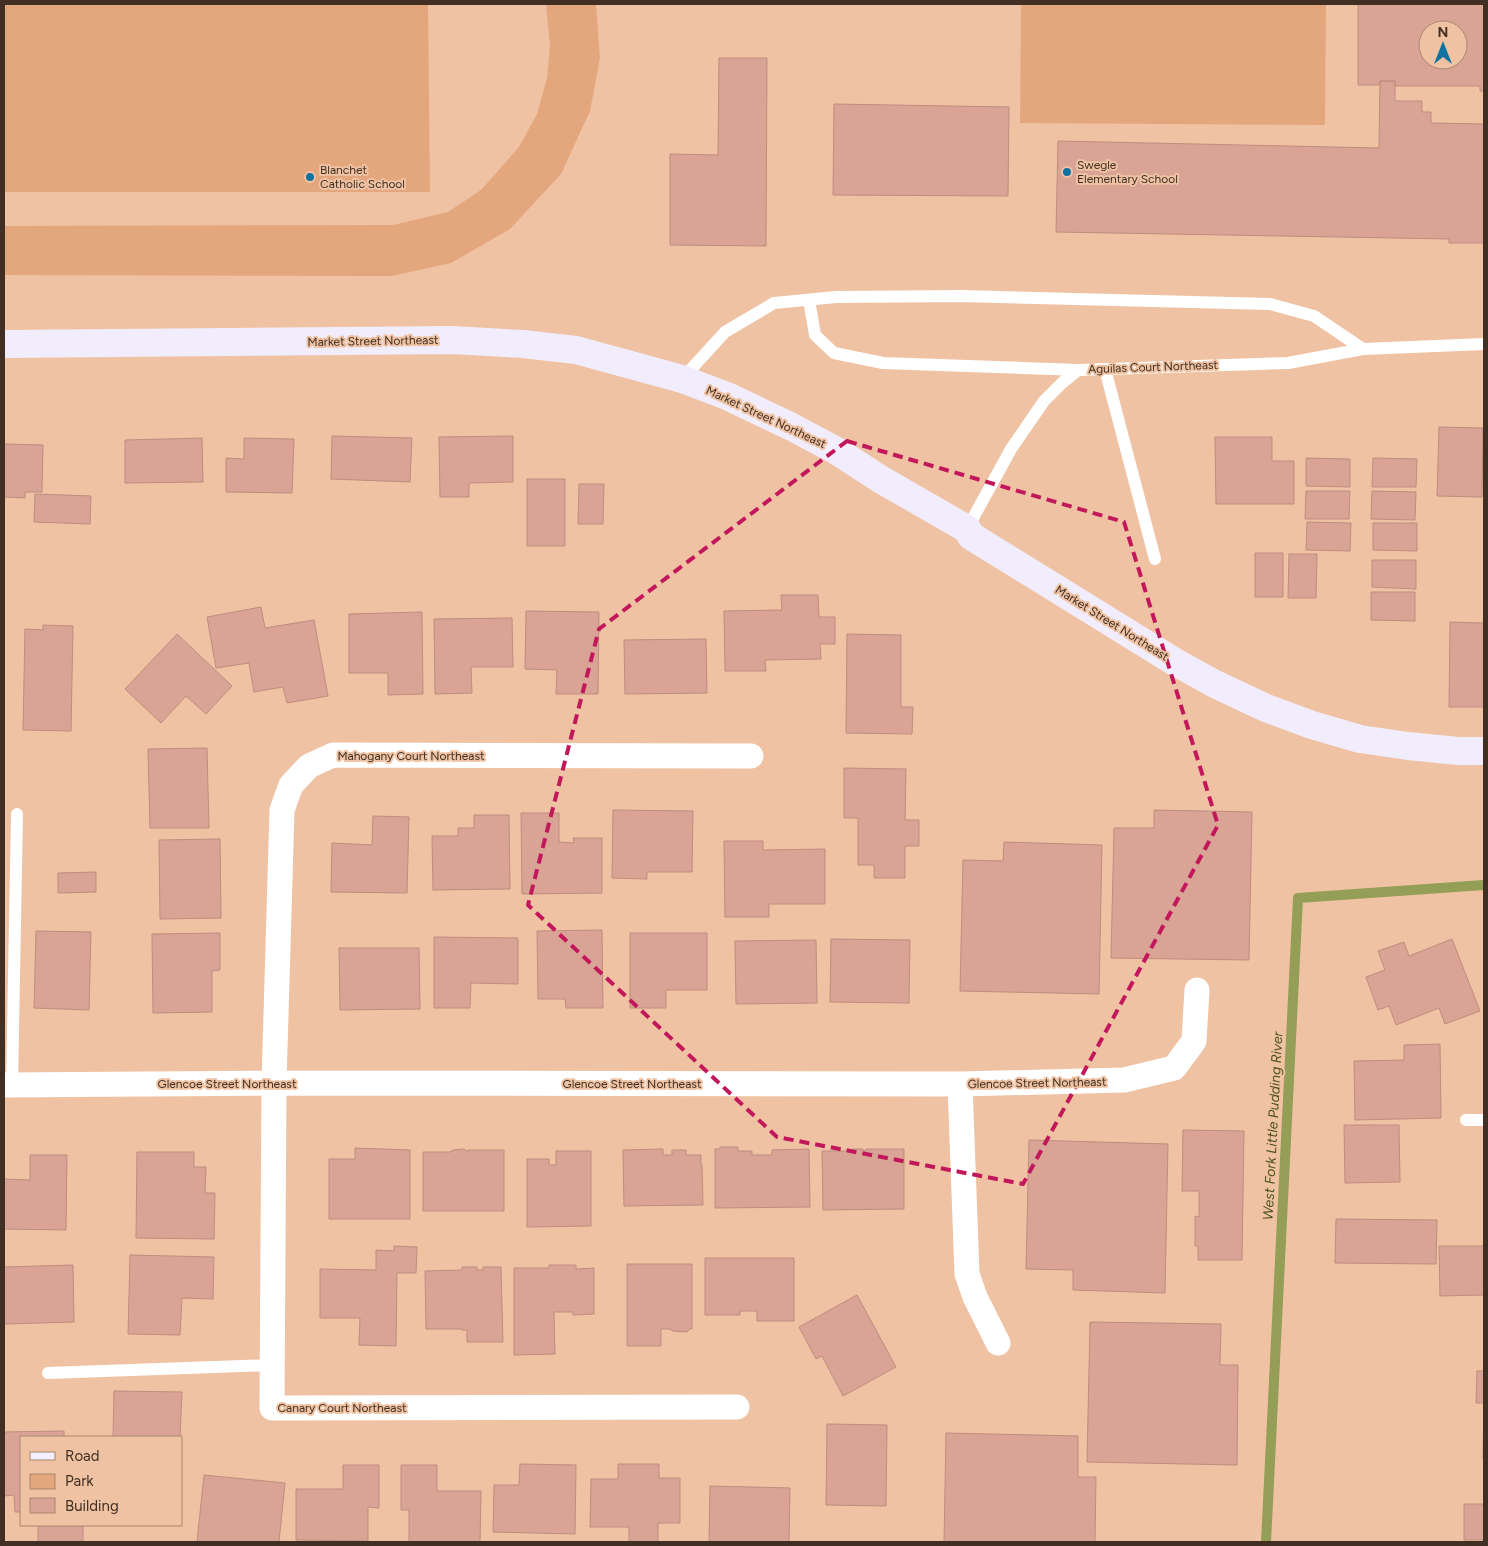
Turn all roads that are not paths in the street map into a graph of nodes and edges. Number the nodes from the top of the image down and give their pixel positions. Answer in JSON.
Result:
{"nodes":[{"id":1,"x":809,"y":300,"type":"junction"},
{"id":2,"x":4,"y":344,"type":"edge"},
{"id":3,"x":1484,"y":344,"type":"edge"},
{"id":4,"x":1363,"y":349,"type":"junction"},
{"id":5,"x":1105,"y":369,"type":"junction"},
{"id":6,"x":1078,"y":370,"type":"junction"},
{"id":7,"x":682,"y":379,"type":"junction"},
{"id":8,"x":967,"y":529,"type":"junction"},
{"id":9,"x":1155,"y":559,"type":"dead end"},
{"id":10,"x":1484,"y":752,"type":"edge"},
{"id":11,"x":751,"y":756,"type":"dead end"},
{"id":12,"x":17,"y":814,"type":"dead end"},
{"id":13,"x":1197,"y":990,"type":"dead end"},
{"id":14,"x":274,"y":1083,"type":"junction"},
{"id":15,"x":960,"y":1084,"type":"junction"},
{"id":16,"x":8,"y":1085,"type":"edge"},
{"id":17,"x":1466,"y":1120,"type":"dead end"},
{"id":18,"x":1484,"y":1120,"type":"edge"},
{"id":19,"x":998,"y":1343,"type":"dead end"},
{"id":20,"x":272,"y":1365,"type":"junction"},
{"id":21,"x":48,"y":1374,"type":"dead end"},
{"id":22,"x":736,"y":1407,"type":"dead end"}],
"edges":[{"from":1,"to":4,"type":"lane"},
{"from":1,"to":6,"type":"lane"},
{"from":1,"to":7,"type":"lane"},
{"from":2,"to":7,"type":"main road","name":"Market Street Northeast"},
{"from":3,"to":4,"type":"lane","name":"Aguilas Court Northeast"},
{"from":4,"to":5,"type":"lane","name":"Aguilas Court Northeast"},
{"from":5,"to":6,"type":"lane","name":"Aguilas Court Northeast"},
{"from":5,"to":9,"type":"lane"},
{"from":6,"to":8,"type":"lane","name":"Aguilas Court Northeast"},
{"from":7,"to":8,"type":"main road","name":"Market Street Northeast"},
{"from":8,"to":10,"type":"main road","name":"Market Street Northeast"},
{"from":11,"to":14,"type":"street","name":"Mahogany Court Northeast"},
{"from":12,"to":16,"type":"lane"},
{"from":13,"to":15,"type":"street","name":"Glencoe Street Northeast"},
{"from":14,"to":15,"type":"street","name":"Glencoe Street Northeast"},
{"from":14,"to":16,"type":"street","name":"Glencoe Street Northeast"},
{"from":14,"to":20,"type":"street","name":"Canary Court Northeast"},
{"from":15,"to":19,"type":"street"},
{"from":17,"to":18,"type":"lane"},
{"from":20,"to":21,"type":"lane"},
{"from":20,"to":22,"type":"street","name":"Canary Court Northeast"}]}
